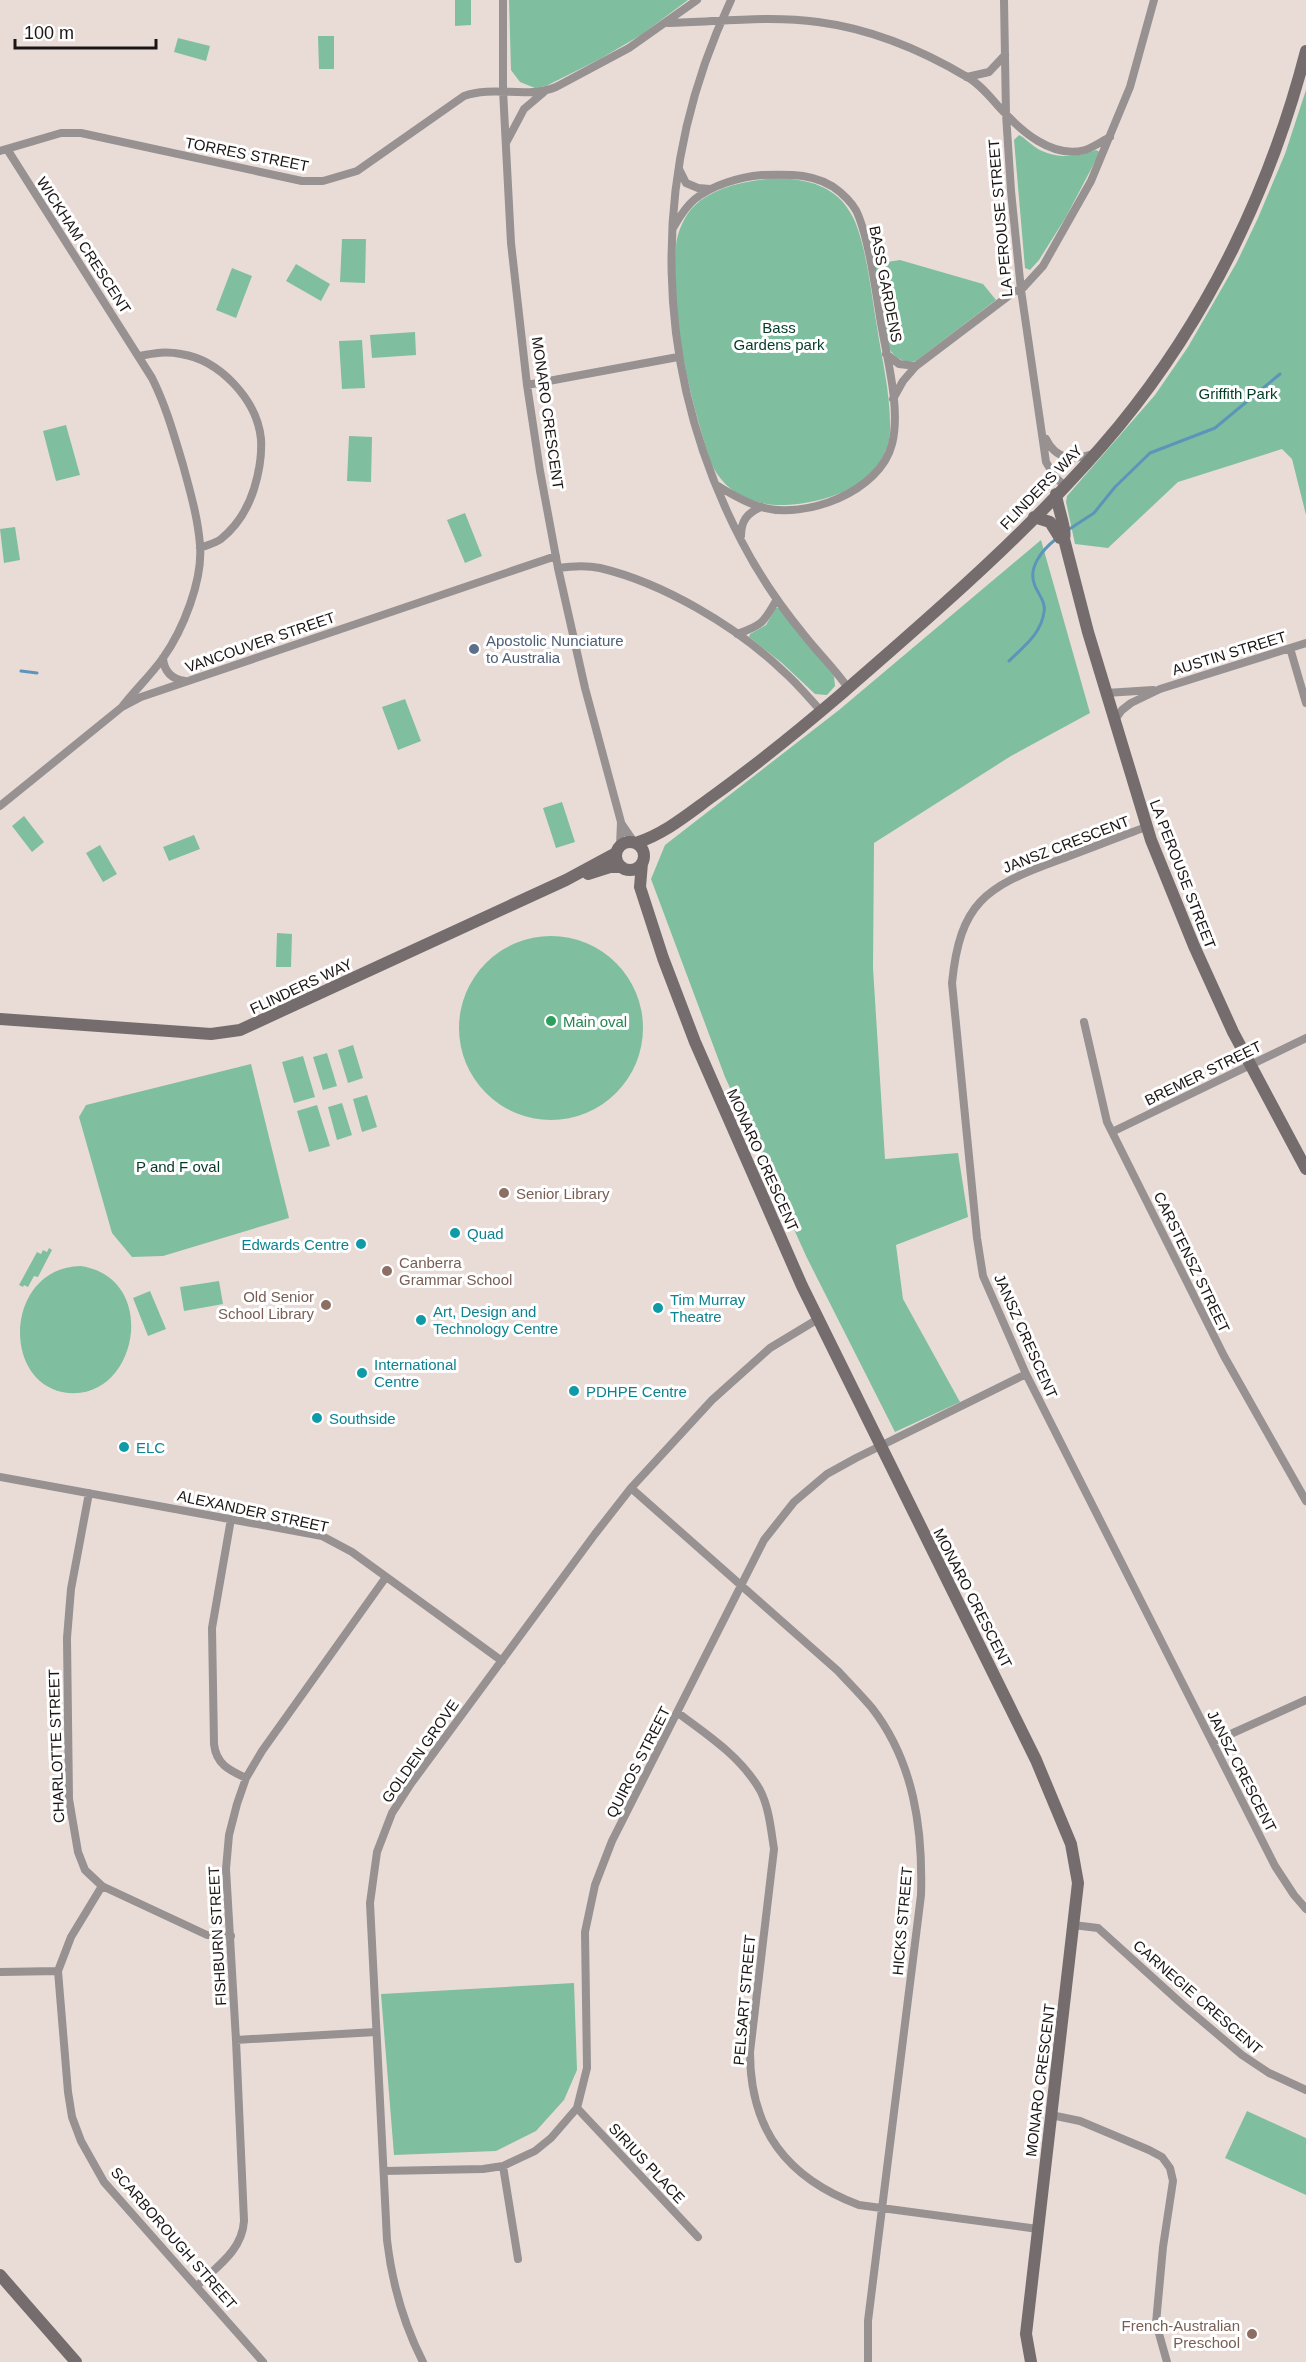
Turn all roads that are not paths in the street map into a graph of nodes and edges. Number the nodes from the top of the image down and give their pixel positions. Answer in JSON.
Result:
{"nodes":[{"id":1,"x":503,"y":0,"type":"edge"},
{"id":2,"x":697,"y":0,"type":"edge"},
{"id":3,"x":731,"y":0,"type":"edge"},
{"id":4,"x":1004,"y":0,"type":"edge"},
{"id":5,"x":1154,"y":0,"type":"edge"},
{"id":6,"x":720,"y":21,"type":"junction"},
{"id":7,"x":667,"y":23,"type":"junction"},
{"id":8,"x":1306,"y":51,"type":"edge"},
{"id":9,"x":1005,"y":55,"type":"junction"},
{"id":10,"x":967,"y":77,"type":"junction"},
{"id":11,"x":503,"y":90,"type":"junction"},
{"id":12,"x":545,"y":91,"type":"junction"},
{"id":13,"x":1006,"y":114,"type":"junction"},
{"id":14,"x":1110,"y":137,"type":"junction"},
{"id":15,"x":506,"y":143,"type":"junction"},
{"id":16,"x":3,"y":150,"type":"edge"},
{"id":17,"x":678,"y":166,"type":"junction"},
{"id":18,"x":711,"y":189,"type":"junction"},
{"id":19,"x":672,"y":229,"type":"junction"},
{"id":20,"x":1021,"y":290,"type":"junction"},
{"id":21,"x":886,"y":354,"type":"junction"},
{"id":22,"x":140,"y":356,"type":"junction"},
{"id":23,"x":678,"y":357,"type":"junction"},
{"id":24,"x":916,"y":366,"type":"junction"},
{"id":25,"x":527,"y":385,"type":"junction"},
{"id":26,"x":893,"y":400,"type":"junction"},
{"id":27,"x":1043,"y":433,"type":"junction"},
{"id":28,"x":1095,"y":453,"type":"junction"},
{"id":29,"x":716,"y":484,"type":"junction"},
{"id":30,"x":1060,"y":490,"type":"junction"},
{"id":31,"x":761,"y":507,"type":"junction"},
{"id":32,"x":1034,"y":517,"type":"junction"},
{"id":33,"x":1063,"y":536,"type":"junction"},
{"id":34,"x":742,"y":542,"type":"junction"},
{"id":35,"x":200,"y":548,"type":"junction"},
{"id":36,"x":556,"y":556,"type":"junction"},
{"id":37,"x":558,"y":568,"type":"junction"},
{"id":38,"x":777,"y":599,"type":"junction"},
{"id":39,"x":737,"y":634,"type":"junction"},
{"id":40,"x":1306,"y":643,"type":"edge"},
{"id":41,"x":1290,"y":648,"type":"junction"},
{"id":42,"x":163,"y":658,"type":"junction"},
{"id":43,"x":188,"y":682,"type":"junction"},
{"id":44,"x":848,"y":688,"type":"junction"},
{"id":45,"x":1160,"y":689,"type":"junction"},
{"id":46,"x":1106,"y":693,"type":"junction"},
{"id":47,"x":1306,"y":703,"type":"edge"},
{"id":48,"x":122,"y":707,"type":"junction"},
{"id":49,"x":821,"y":711,"type":"junction"},
{"id":50,"x":1114,"y":721,"type":"junction"},
{"id":51,"x":0,"y":806,"type":"edge"},
{"id":52,"x":621,"y":822,"type":"junction"},
{"id":53,"x":1146,"y":827,"type":"junction"},
{"id":54,"x":658,"y":836,"type":"junction"},
{"id":55,"x":635,"y":843,"type":"junction"},
{"id":56,"x":618,"y":849,"type":"junction"},
{"id":57,"x":643,"y":859,"type":"junction"},
{"id":58,"x":624,"y":868,"type":"junction"},
{"id":59,"x":567,"y":880,"type":"junction"},
{"id":60,"x":640,"y":887,"type":"junction"},
{"id":61,"x":0,"y":1019,"type":"edge"},
{"id":62,"x":29,"y":1022,"type":"junction"},
{"id":63,"x":1084,"y":1022,"type":"dead end"},
{"id":64,"x":0,"y":1027,"type":"edge"},
{"id":65,"x":1306,"y":1038,"type":"edge"},
{"id":66,"x":1250,"y":1066,"type":"junction"},
{"id":67,"x":1113,"y":1132,"type":"junction"},
{"id":68,"x":1306,"y":1169,"type":"edge"},
{"id":69,"x":818,"y":1319,"type":"junction"},
{"id":70,"x":1026,"y":1374,"type":"junction"},
{"id":71,"x":880,"y":1447,"type":"junction"},
{"id":72,"x":0,"y":1477,"type":"edge"},
{"id":73,"x":632,"y":1488,"type":"junction"},
{"id":74,"x":89,"y":1493,"type":"junction"},
{"id":75,"x":1305,"y":1495,"type":"edge"},
{"id":76,"x":231,"y":1519,"type":"junction"},
{"id":77,"x":386,"y":1576,"type":"junction"},
{"id":78,"x":741,"y":1585,"type":"junction"},
{"id":79,"x":502,"y":1661,"type":"junction"},
{"id":80,"x":1306,"y":1700,"type":"edge"},
{"id":81,"x":678,"y":1713,"type":"junction"},
{"id":82,"x":1213,"y":1742,"type":"junction"},
{"id":83,"x":246,"y":1778,"type":"junction"},
{"id":84,"x":102,"y":1886,"type":"junction"},
{"id":85,"x":1306,"y":1909,"type":"edge"},
{"id":86,"x":1074,"y":1925,"type":"junction"},
{"id":87,"x":231,"y":1936,"type":"junction"},
{"id":88,"x":58,"y":1971,"type":"junction"},
{"id":89,"x":0,"y":1972,"type":"edge"},
{"id":90,"x":376,"y":2032,"type":"junction"},
{"id":91,"x":236,"y":2040,"type":"junction"},
{"id":92,"x":1306,"y":2090,"type":"edge"},
{"id":93,"x":577,"y":2108,"type":"junction"},
{"id":94,"x":1051,"y":2115,"type":"junction"},
{"id":95,"x":503,"y":2166,"type":"junction"},
{"id":96,"x":384,"y":2171,"type":"junction"},
{"id":97,"x":882,"y":2210,"type":"junction"},
{"id":98,"x":1038,"y":2229,"type":"junction"},
{"id":99,"x":698,"y":2237,"type":"dead end"},
{"id":100,"x":518,"y":2259,"type":"dead end"},
{"id":101,"x":0,"y":2275,"type":"edge"},
{"id":102,"x":197,"y":2286,"type":"junction"},
{"id":103,"x":76,"y":2362,"type":"edge"},
{"id":104,"x":263,"y":2362,"type":"edge"},
{"id":105,"x":423,"y":2362,"type":"edge"},
{"id":106,"x":868,"y":2362,"type":"edge"},
{"id":107,"x":1031,"y":2362,"type":"edge"},
{"id":108,"x":1167,"y":2362,"type":"edge"}],
"edges":[{"from":1,"to":11,"type":"street","name":"MONARO CRESCENT"},
{"from":2,"to":7,"type":"street"},
{"from":3,"to":6,"type":"street"},
{"from":4,"to":9,"type":"street","name":"LA PEROUSE STREET"},
{"from":5,"to":14,"type":"street"},
{"from":6,"to":7,"type":"street"},
{"from":6,"to":10,"type":"street"},
{"from":6,"to":17,"type":"street"},
{"from":7,"to":12,"type":"street"},
{"from":8,"to":28,"type":"street","name":"FLINDERS WAY"},
{"from":9,"to":10,"type":"street"},
{"from":9,"to":13,"type":"street","name":"LA PEROUSE STREET"},
{"from":10,"to":13,"type":"street"},
{"from":11,"to":12,"type":"street","name":"TORRES STREET"},
{"from":11,"to":15,"type":"street","name":"MONARO CRESCENT"},
{"from":11,"to":16,"type":"street","name":"TORRES STREET"},
{"from":12,"to":15,"type":"street"},
{"from":13,"to":14,"type":"street"},
{"from":13,"to":20,"type":"street","name":"LA PEROUSE STREET"},
{"from":14,"to":20,"type":"street"},
{"from":15,"to":25,"type":"street","name":"MONARO CRESCENT"},
{"from":16,"to":22,"type":"street","name":"WICKHAM CRESCENT"},
{"from":17,"to":18,"type":"street"},
{"from":17,"to":19,"type":"street"},
{"from":18,"to":19,"type":"street","name":"BASS GARDENS"},
{"from":18,"to":21,"type":"street","name":"BASS GARDENS"},
{"from":19,"to":23,"type":"street"},
{"from":20,"to":24,"type":"street"},
{"from":20,"to":27,"type":"street","name":"LA PEROUSE STREET"},
{"from":21,"to":24,"type":"street"},
{"from":21,"to":26,"type":"street","name":"BASS GARDENS"},
{"from":22,"to":35,"type":"street","name":"WICKHAM CRESCENT"},
{"from":22,"to":35,"type":"street"},
{"from":23,"to":25,"type":"street"},
{"from":23,"to":29,"type":"street"},
{"from":24,"to":26,"type":"street"},
{"from":25,"to":36,"type":"street","name":"MONARO CRESCENT"},
{"from":26,"to":31,"type":"street","name":"BASS GARDENS"},
{"from":27,"to":28,"type":"street"},
{"from":27,"to":30,"type":"street","name":"LA PEROUSE STREET"},
{"from":28,"to":30,"type":"street","name":"FLINDERS WAY"},
{"from":29,"to":31,"type":"street","name":"BASS GARDENS"},
{"from":29,"to":34,"type":"street"},
{"from":30,"to":32,"type":"street","name":"FLINDERS WAY"},
{"from":30,"to":33,"type":"street","name":"LA PEROUSE STREET"},
{"from":31,"to":34,"type":"street"},
{"from":32,"to":33,"type":"street"},
{"from":32,"to":44,"type":"street","name":"FLINDERS WAY"},
{"from":33,"to":46,"type":"street","name":"LA PEROUSE STREET"},
{"from":34,"to":38,"type":"street"},
{"from":35,"to":42,"type":"street","name":"WICKHAM CRESCENT"},
{"from":36,"to":37,"type":"street","name":"MONARO CRESCENT"},
{"from":36,"to":43,"type":"street","name":"VANCOUVER STREET"},
{"from":37,"to":39,"type":"street"},
{"from":37,"to":52,"type":"street","name":"MONARO CRESCENT"},
{"from":38,"to":39,"type":"street"},
{"from":38,"to":44,"type":"street"},
{"from":39,"to":49,"type":"street"},
{"from":40,"to":41,"type":"street","name":"AUSTIN STREET"},
{"from":41,"to":45,"type":"street","name":"AUSTIN STREET"},
{"from":41,"to":47,"type":"street"},
{"from":42,"to":43,"type":"street"},
{"from":42,"to":48,"type":"street","name":"WICKHAM CRESCENT"},
{"from":43,"to":48,"type":"street","name":"VANCOUVER STREET"},
{"from":44,"to":49,"type":"street","name":"FLINDERS WAY"},
{"from":45,"to":46,"type":"street","name":"AUSTIN STREET"},
{"from":45,"to":50,"type":"street","name":"AUSTIN STREET"},
{"from":46,"to":50,"type":"street","name":"LA PEROUSE STREET"},
{"from":48,"to":51,"type":"street","name":"VANCOUVER STREET"},
{"from":49,"to":54,"type":"street","name":"FLINDERS WAY"},
{"from":50,"to":53,"type":"street","name":"LA PEROUSE STREET"},
{"from":52,"to":55,"type":"street","name":"MONARO CRESCENT"},
{"from":52,"to":56,"type":"street","name":"MONARO CRESCENT"},
{"from":53,"to":66,"type":"street","name":"LA PEROUSE STREET"},
{"from":53,"to":70,"type":"street","name":"JANSZ CRESCENT"},
{"from":54,"to":55,"type":"street","name":"FLINDERS WAY"},
{"from":54,"to":57,"type":"street","name":"FLINDERS WAY"},
{"from":55,"to":56,"type":"street"},
{"from":55,"to":57,"type":"street"},
{"from":56,"to":58,"type":"street"},
{"from":56,"to":59,"type":"street","name":"FLINDERS WAY"},
{"from":57,"to":58,"type":"street"},
{"from":57,"to":60,"type":"street","name":"MONARO CRESCENT"},
{"from":58,"to":59,"type":"street","name":"FLINDERS WAY"},
{"from":58,"to":60,"type":"street","name":"MONARO CRESCENT"},
{"from":59,"to":62,"type":"street","name":"FLINDERS WAY"},
{"from":60,"to":69,"type":"street","name":"MONARO CRESCENT"},
{"from":61,"to":62,"type":"street","name":"FLINDERS WAY"},
{"from":62,"to":64,"type":"street","name":"FLINDERS WAY"},
{"from":63,"to":67,"type":"street","name":"CARSTENSZ STREET"},
{"from":65,"to":66,"type":"street","name":"BREMER STREET"},
{"from":66,"to":67,"type":"street","name":"BREMER STREET"},
{"from":66,"to":68,"type":"street","name":"LA PEROUSE STREET"},
{"from":67,"to":75,"type":"street","name":"CARSTENSZ STREET"},
{"from":69,"to":71,"type":"street","name":"MONARO CRESCENT"},
{"from":69,"to":73,"type":"street","name":"GOLDEN GROVE"},
{"from":70,"to":71,"type":"street","name":"QUIROS STREET"},
{"from":70,"to":82,"type":"street","name":"JANSZ CRESCENT"},
{"from":71,"to":78,"type":"street","name":"QUIROS STREET"},
{"from":71,"to":86,"type":"street","name":"MONARO CRESCENT"},
{"from":72,"to":74,"type":"street","name":"ALEXANDER STREET"},
{"from":73,"to":78,"type":"street","name":"HICKS STREET"},
{"from":73,"to":79,"type":"street","name":"GOLDEN GROVE"},
{"from":74,"to":76,"type":"street","name":"ALEXANDER STREET"},
{"from":74,"to":84,"type":"street","name":"CHARLOTTE STREET"},
{"from":76,"to":77,"type":"street","name":"ALEXANDER STREET"},
{"from":76,"to":83,"type":"street"},
{"from":77,"to":79,"type":"street","name":"ALEXANDER STREET"},
{"from":77,"to":83,"type":"street","name":"FISHBURN STREET"},
{"from":78,"to":81,"type":"street","name":"QUIROS STREET"},
{"from":78,"to":97,"type":"street","name":"HICKS STREET"},
{"from":79,"to":90,"type":"street","name":"GOLDEN GROVE"},
{"from":80,"to":82,"type":"street"},
{"from":81,"to":93,"type":"street","name":"QUIROS STREET"},
{"from":81,"to":97,"type":"street","name":"PELSART STREET"},
{"from":82,"to":85,"type":"street","name":"JANSZ CRESCENT"},
{"from":83,"to":87,"type":"street","name":"FISHBURN STREET"},
{"from":84,"to":87,"type":"street","name":"CHARLOTTE STREET"},
{"from":84,"to":88,"type":"street","name":"SCARBOROUGH STREET"},
{"from":86,"to":92,"type":"street","name":"CARNEGIE CRESCENT"},
{"from":86,"to":94,"type":"street","name":"MONARO CRESCENT"},
{"from":87,"to":91,"type":"street","name":"FISHBURN STREET"},
{"from":88,"to":89,"type":"street"},
{"from":88,"to":102,"type":"street","name":"SCARBOROUGH STREET"},
{"from":90,"to":91,"type":"street"},
{"from":90,"to":96,"type":"street","name":"GOLDEN GROVE"},
{"from":91,"to":102,"type":"street","name":"FISHBURN STREET"},
{"from":93,"to":95,"type":"street","name":"QUIROS STREET"},
{"from":93,"to":99,"type":"street","name":"SIRIUS PLACE"},
{"from":94,"to":98,"type":"street","name":"MONARO CRESCENT"},
{"from":94,"to":108,"type":"street"},
{"from":95,"to":96,"type":"street","name":"QUIROS STREET"},
{"from":95,"to":100,"type":"street"},
{"from":96,"to":105,"type":"street","name":"GOLDEN GROVE"},
{"from":97,"to":98,"type":"street","name":"PELSART STREET"},
{"from":97,"to":106,"type":"street","name":"HICKS STREET"},
{"from":98,"to":107,"type":"street","name":"MONARO CRESCENT"},
{"from":101,"to":103,"type":"street"},
{"from":102,"to":104,"type":"street","name":"SCARBOROUGH STREET"}]}
